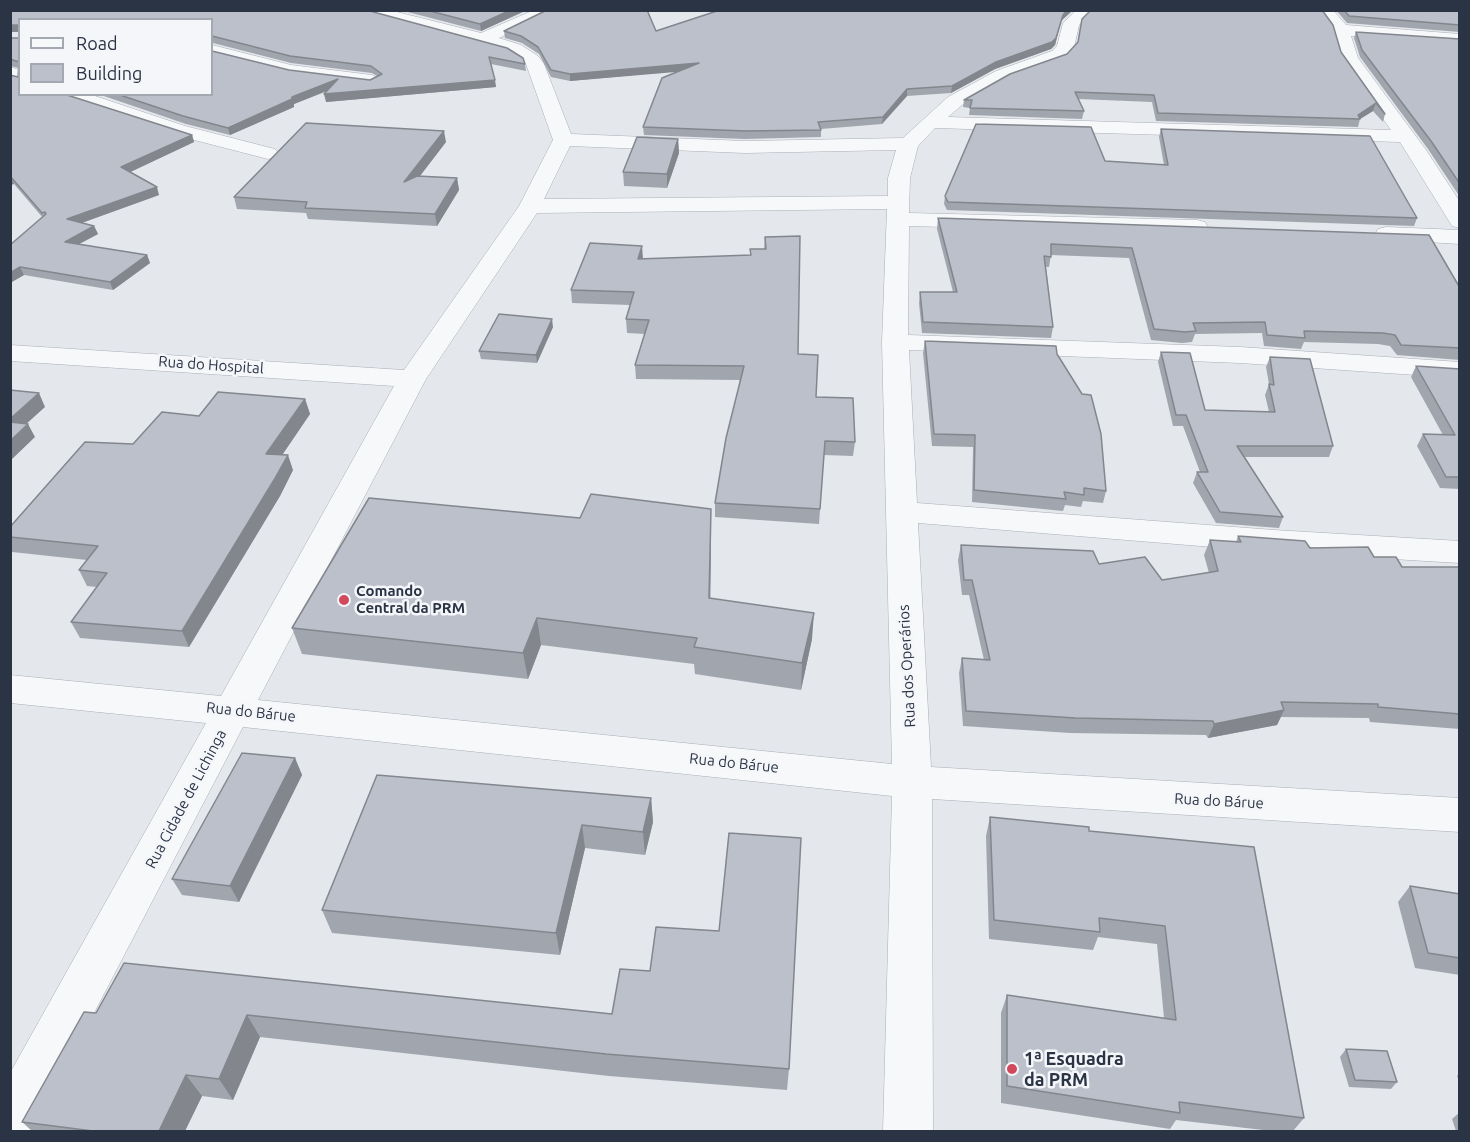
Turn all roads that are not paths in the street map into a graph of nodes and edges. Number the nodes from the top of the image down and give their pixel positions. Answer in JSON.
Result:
{"nodes":[{"id":1,"x":549,"y":10,"type":"edge"},
{"id":2,"x":1086,"y":10,"type":"edge"},
{"id":3,"x":1323,"y":10,"type":"edge"},
{"id":4,"x":372,"y":11,"type":"edge"},
{"id":5,"x":1341,"y":30,"type":"junction"},
{"id":6,"x":483,"y":39,"type":"junction"},
{"id":7,"x":1460,"y":39,"type":"edge"},
{"id":8,"x":213,"y":50,"type":"edge"},
{"id":9,"x":372,"y":80,"type":"edge"},
{"id":10,"x":75,"y":96,"type":"edge"},
{"id":11,"x":930,"y":122,"type":"junction"},
{"id":12,"x":1405,"y":136,"type":"junction"},
{"id":13,"x":562,"y":140,"type":"junction"},
{"id":14,"x":908,"y":144,"type":"junction"},
{"id":15,"x":268,"y":153,"type":"dead end"},
{"id":16,"x":1449,"y":188,"type":"edge"},
{"id":17,"x":530,"y":206,"type":"junction"},
{"id":18,"x":897,"y":210,"type":"junction"},
{"id":19,"x":1460,"y":222,"type":"edge"},
{"id":20,"x":1224,"y":228,"type":"edge"},
{"id":21,"x":1365,"y":234,"type":"edge"},
{"id":22,"x":1460,"y":237,"type":"edge"},
{"id":23,"x":895,"y":342,"type":"junction"},
{"id":24,"x":10,"y":352,"type":"edge"},
{"id":25,"x":1460,"y":370,"type":"edge"},
{"id":26,"x":412,"y":379,"type":"junction"},
{"id":27,"x":900,"y":512,"type":"junction"},
{"id":28,"x":1460,"y":552,"type":"edge"},
{"id":29,"x":10,"y":688,"type":"edge"},
{"id":30,"x":235,"y":710,"type":"junction"},
{"id":31,"x":912,"y":782,"type":"junction"},
{"id":32,"x":1460,"y":815,"type":"edge"},
{"id":33,"x":10,"y":1123,"type":"edge"},
{"id":34,"x":908,"y":1131,"type":"edge"}],
"edges":[{"from":1,"to":6,"type":"street"},
{"from":2,"to":11,"type":"street"},
{"from":3,"to":5,"type":"street"},
{"from":4,"to":6,"type":"street"},
{"from":5,"to":7,"type":"street"},
{"from":5,"to":12,"type":"street"},
{"from":6,"to":13,"type":"street"},
{"from":8,"to":9,"type":"street"},
{"from":10,"to":15,"type":"street"},
{"from":11,"to":12,"type":"street"},
{"from":11,"to":14,"type":"street"},
{"from":12,"to":16,"type":"street"},
{"from":13,"to":14,"type":"street"},
{"from":13,"to":17,"type":"street","name":"Rua Cidade de Lichinga"},
{"from":14,"to":18,"type":"street","name":"Rua dos Operários"},
{"from":16,"to":19,"type":"street"},
{"from":17,"to":18,"type":"street"},
{"from":17,"to":26,"type":"street","name":"Rua Cidade de Lichinga"},
{"from":18,"to":20,"type":"street"},
{"from":18,"to":23,"type":"street","name":"Rua dos Operários"},
{"from":21,"to":22,"type":"street"},
{"from":23,"to":25,"type":"street"},
{"from":23,"to":27,"type":"street","name":"Rua dos Operários"},
{"from":24,"to":26,"type":"street","name":"Rua do Hospital"},
{"from":26,"to":30,"type":"street","name":"Rua Cidade de Lichinga"},
{"from":27,"to":28,"type":"street"},
{"from":27,"to":31,"type":"street","name":"Rua dos Operários"},
{"from":29,"to":30,"type":"street","name":"Rua do Bárue"},
{"from":30,"to":31,"type":"street","name":"Rua do Bárue"},
{"from":30,"to":33,"type":"street","name":"Rua Cidade de Lichinga"},
{"from":31,"to":32,"type":"street","name":"Rua do Bárue"},
{"from":31,"to":34,"type":"street","name":"Rua dos Operários"}]}
